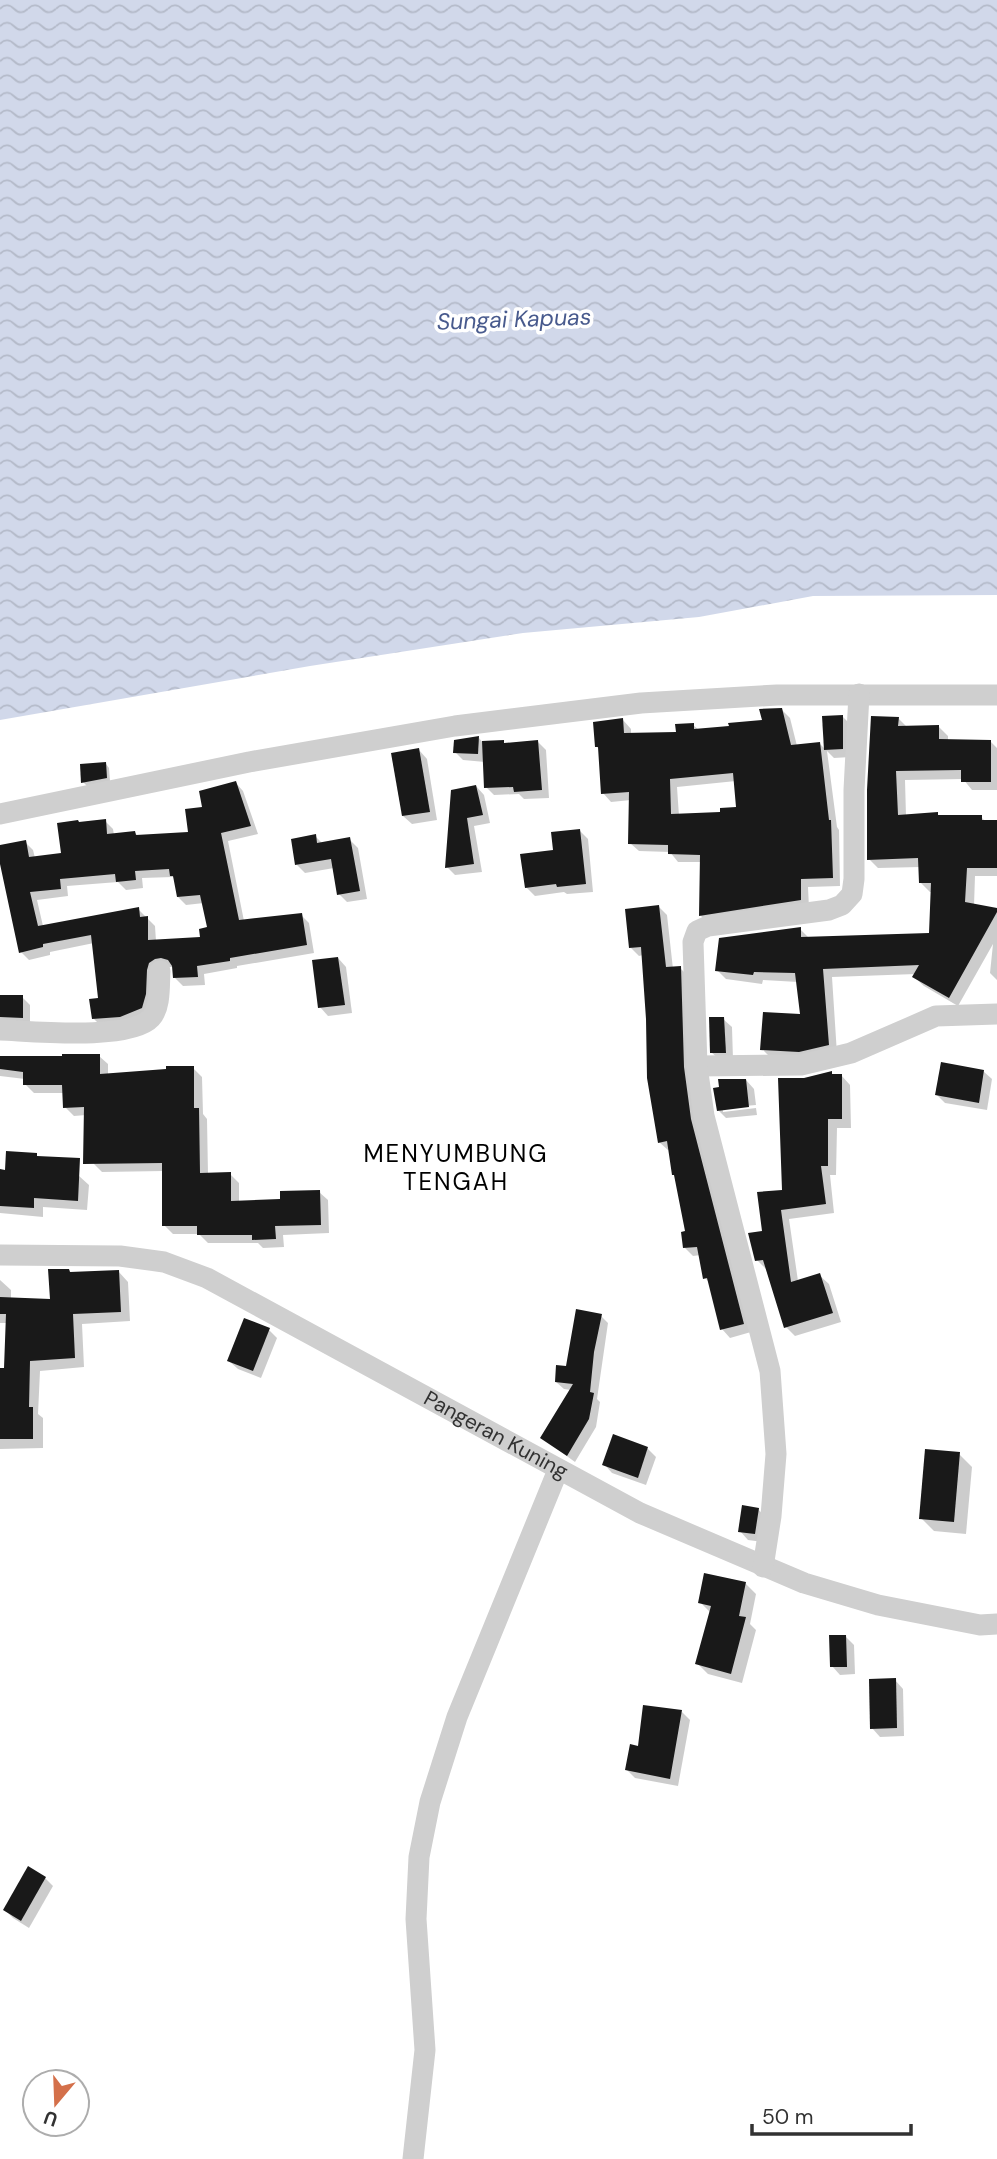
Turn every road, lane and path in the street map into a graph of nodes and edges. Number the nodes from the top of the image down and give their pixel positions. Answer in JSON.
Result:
{"nodes":[{"id":1,"x":859,"y":694,"type":"junction"},
{"id":2,"x":997,"y":695,"type":"edge"},
{"id":3,"x":0,"y":814,"type":"edge"},
{"id":4,"x":160,"y":971,"type":"dead end"},
{"id":5,"x":997,"y":1014,"type":"edge"},
{"id":6,"x":0,"y":1030,"type":"edge"},
{"id":7,"x":697,"y":1066,"type":"junction"},
{"id":8,"x":0,"y":1255,"type":"edge"},
{"id":9,"x":558,"y":1470,"type":"junction"},
{"id":10,"x":763,"y":1567,"type":"junction"},
{"id":11,"x":997,"y":1624,"type":"edge"},
{"id":12,"x":413,"y":2159,"type":"edge"}],
"edges":[{"from":1,"to":2,"type":"street"},
{"from":1,"to":3,"type":"street"},
{"from":1,"to":7,"type":"street"},
{"from":4,"to":6,"type":"street"},
{"from":5,"to":7,"type":"street"},
{"from":7,"to":10,"type":"street"},
{"from":8,"to":9,"type":"street","name":"Pangeran Kuning"},
{"from":9,"to":10,"type":"street","name":"Pangeran Kuning"},
{"from":9,"to":12,"type":"street"},
{"from":10,"to":11,"type":"street","name":"Pangeran Kuning"}]}
